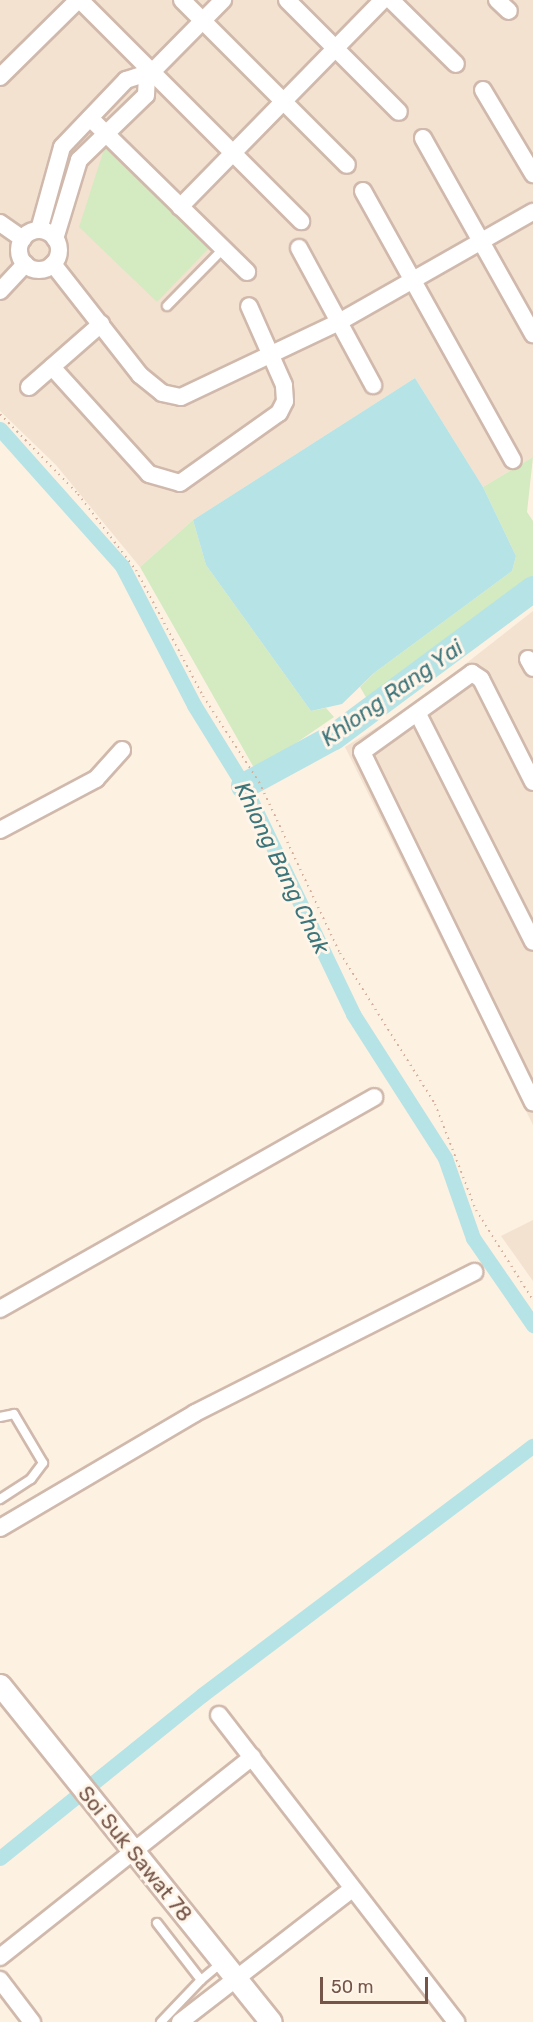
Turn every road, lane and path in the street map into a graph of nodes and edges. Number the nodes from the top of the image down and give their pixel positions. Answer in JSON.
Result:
{"nodes":[{"id":1,"x":79,"y":0,"type":"edge"},
{"id":2,"x":182,"y":0,"type":"edge"},
{"id":3,"x":223,"y":0,"type":"edge"},
{"id":4,"x":287,"y":0,"type":"edge"},
{"id":5,"x":383,"y":0,"type":"edge"},
{"id":6,"x":391,"y":0,"type":"edge"},
{"id":7,"x":203,"y":21,"type":"junction"},
{"id":8,"x":335,"y":48,"type":"junction"},
{"id":9,"x":456,"y":64,"type":"dead end"},
{"id":10,"x":150,"y":74,"type":"junction"},
{"id":11,"x":0,"y":77,"type":"edge"},
{"id":12,"x":483,"y":90,"type":"dead end"},
{"id":13,"x":283,"y":101,"type":"junction"},
{"id":14,"x":399,"y":112,"type":"dead end"},
{"id":15,"x":90,"y":118,"type":"junction"},
{"id":16,"x":105,"y":134,"type":"junction"},
{"id":17,"x":423,"y":138,"type":"dead end"},
{"id":18,"x":233,"y":152,"type":"junction"},
{"id":19,"x":347,"y":165,"type":"dead end"},
{"id":20,"x":533,"y":174,"type":"edge"},
{"id":21,"x":363,"y":191,"type":"dead end"},
{"id":22,"x":180,"y":207,"type":"junction"},
{"id":23,"x":533,"y":212,"type":"edge"},
{"id":24,"x":301,"y":220,"type":"dead end"},
{"id":25,"x":0,"y":223,"type":"edge"},
{"id":26,"x":39,"y":230,"type":"junction"},
{"id":27,"x":23,"y":238,"type":"junction"},
{"id":28,"x":55,"y":239,"type":"junction"},
{"id":29,"x":483,"y":243,"type":"junction"},
{"id":30,"x":299,"y":248,"type":"dead end"},
{"id":31,"x":223,"y":249,"type":"junction"},
{"id":32,"x":25,"y":264,"type":"junction"},
{"id":33,"x":53,"y":264,"type":"junction"},
{"id":34,"x":247,"y":272,"type":"dead end"},
{"id":35,"x":411,"y":283,"type":"junction"},
{"id":36,"x":0,"y":291,"type":"edge"},
{"id":37,"x":167,"y":306,"type":"dead end"},
{"id":38,"x":249,"y":306,"type":"dead end"},
{"id":39,"x":339,"y":322,"type":"junction"},
{"id":40,"x":101,"y":324,"type":"junction"},
{"id":41,"x":533,"y":334,"type":"edge"},
{"id":42,"x":270,"y":356,"type":"junction"},
{"id":43,"x":52,"y":367,"type":"junction"},
{"id":44,"x":373,"y":385,"type":"dead end"},
{"id":45,"x":29,"y":387,"type":"dead end"},
{"id":46,"x":0,"y":414,"type":"edge"},
{"id":47,"x":513,"y":460,"type":"dead end"},
{"id":48,"x":418,"y":714,"type":"junction"},
{"id":49,"x":122,"y":750,"type":"dead end"},
{"id":50,"x":533,"y":782,"type":"edge"},
{"id":51,"x":0,"y":830,"type":"edge"},
{"id":52,"x":533,"y":942,"type":"edge"},
{"id":53,"x":374,"y":1097,"type":"dead end"},
{"id":54,"x":533,"y":1102,"type":"edge"},
{"id":55,"x":474,"y":1272,"type":"dead end"},
{"id":56,"x":533,"y":1300,"type":"edge"},
{"id":57,"x":0,"y":1309,"type":"edge"},
{"id":58,"x":0,"y":1417,"type":"edge"},
{"id":59,"x":0,"y":1499,"type":"edge"},
{"id":60,"x":0,"y":1528,"type":"edge"},
{"id":61,"x":0,"y":1685,"type":"edge"},
{"id":62,"x":219,"y":1715,"type":"dead end"},
{"id":63,"x":252,"y":1757,"type":"junction"},
{"id":64,"x":133,"y":1851,"type":"junction"},
{"id":65,"x":351,"y":1890,"type":"junction"},
{"id":66,"x":157,"y":1923,"type":"dead end"},
{"id":67,"x":0,"y":1957,"type":"edge"},
{"id":68,"x":228,"y":1969,"type":"junction"},
{"id":69,"x":0,"y":1980,"type":"edge"},
{"id":70,"x":201,"y":1980,"type":"junction"},
{"id":71,"x":32,"y":2022,"type":"edge"},
{"id":72,"x":162,"y":2022,"type":"edge"},
{"id":73,"x":180,"y":2022,"type":"edge"},
{"id":74,"x":271,"y":2022,"type":"edge"},
{"id":75,"x":456,"y":2022,"type":"edge"}],
"edges":[{"from":1,"to":10,"type":"street"},
{"from":1,"to":11,"type":"street"},
{"from":2,"to":7,"type":"street"},
{"from":3,"to":7,"type":"street"},
{"from":4,"to":8,"type":"street"},
{"from":5,"to":8,"type":"street"},
{"from":6,"to":9,"type":"street"},
{"from":7,"to":10,"type":"street"},
{"from":7,"to":13,"type":"street"},
{"from":8,"to":13,"type":"street"},
{"from":8,"to":14,"type":"street"},
{"from":10,"to":15,"type":"street"},
{"from":10,"to":16,"type":"street"},
{"from":10,"to":18,"type":"street"},
{"from":12,"to":20,"type":"street"},
{"from":13,"to":18,"type":"street"},
{"from":13,"to":19,"type":"street"},
{"from":15,"to":16,"type":"street"},
{"from":15,"to":26,"type":"street"},
{"from":16,"to":22,"type":"street"},
{"from":16,"to":28,"type":"street"},
{"from":17,"to":29,"type":"street"},
{"from":18,"to":22,"type":"street"},
{"from":18,"to":24,"type":"street"},
{"from":21,"to":35,"type":"street"},
{"from":22,"to":31,"type":"street"},
{"from":23,"to":29,"type":"street"},
{"from":25,"to":27,"type":"street"},
{"from":26,"to":27,"type":"street"},
{"from":26,"to":28,"type":"street"},
{"from":27,"to":32,"type":"street"},
{"from":28,"to":33,"type":"street"},
{"from":29,"to":35,"type":"street"},
{"from":29,"to":41,"type":"street"},
{"from":30,"to":39,"type":"street"},
{"from":31,"to":34,"type":"street"},
{"from":31,"to":37,"type":"lane"},
{"from":32,"to":33,"type":"street"},
{"from":32,"to":36,"type":"street"},
{"from":33,"to":40,"type":"street"},
{"from":35,"to":39,"type":"street"},
{"from":35,"to":47,"type":"street"},
{"from":38,"to":42,"type":"street"},
{"from":39,"to":42,"type":"street"},
{"from":39,"to":44,"type":"street"},
{"from":40,"to":42,"type":"street"},
{"from":40,"to":43,"type":"street"},
{"from":42,"to":43,"type":"street"},
{"from":43,"to":45,"type":"street"},
{"from":46,"to":56,"type":"path"},
{"from":48,"to":50,"type":"street"},
{"from":48,"to":52,"type":"street"},
{"from":48,"to":54,"type":"street"},
{"from":49,"to":51,"type":"street"},
{"from":53,"to":57,"type":"street"},
{"from":55,"to":60,"type":"street"},
{"from":58,"to":59,"type":"lane"},
{"from":61,"to":64,"type":"street","name":"Soi Suk Sawat 78"},
{"from":62,"to":63,"type":"street"},
{"from":63,"to":64,"type":"street"},
{"from":63,"to":65,"type":"street"},
{"from":64,"to":67,"type":"street"},
{"from":64,"to":68,"type":"street","name":"Soi Suk Sawat 78"},
{"from":65,"to":68,"type":"street"},
{"from":65,"to":75,"type":"street"},
{"from":66,"to":70,"type":"lane"},
{"from":68,"to":70,"type":"lane"},
{"from":68,"to":73,"type":"street"},
{"from":68,"to":74,"type":"street","name":"Soi Suk Sawat 78"},
{"from":69,"to":71,"type":"street"},
{"from":70,"to":72,"type":"lane"}]}
